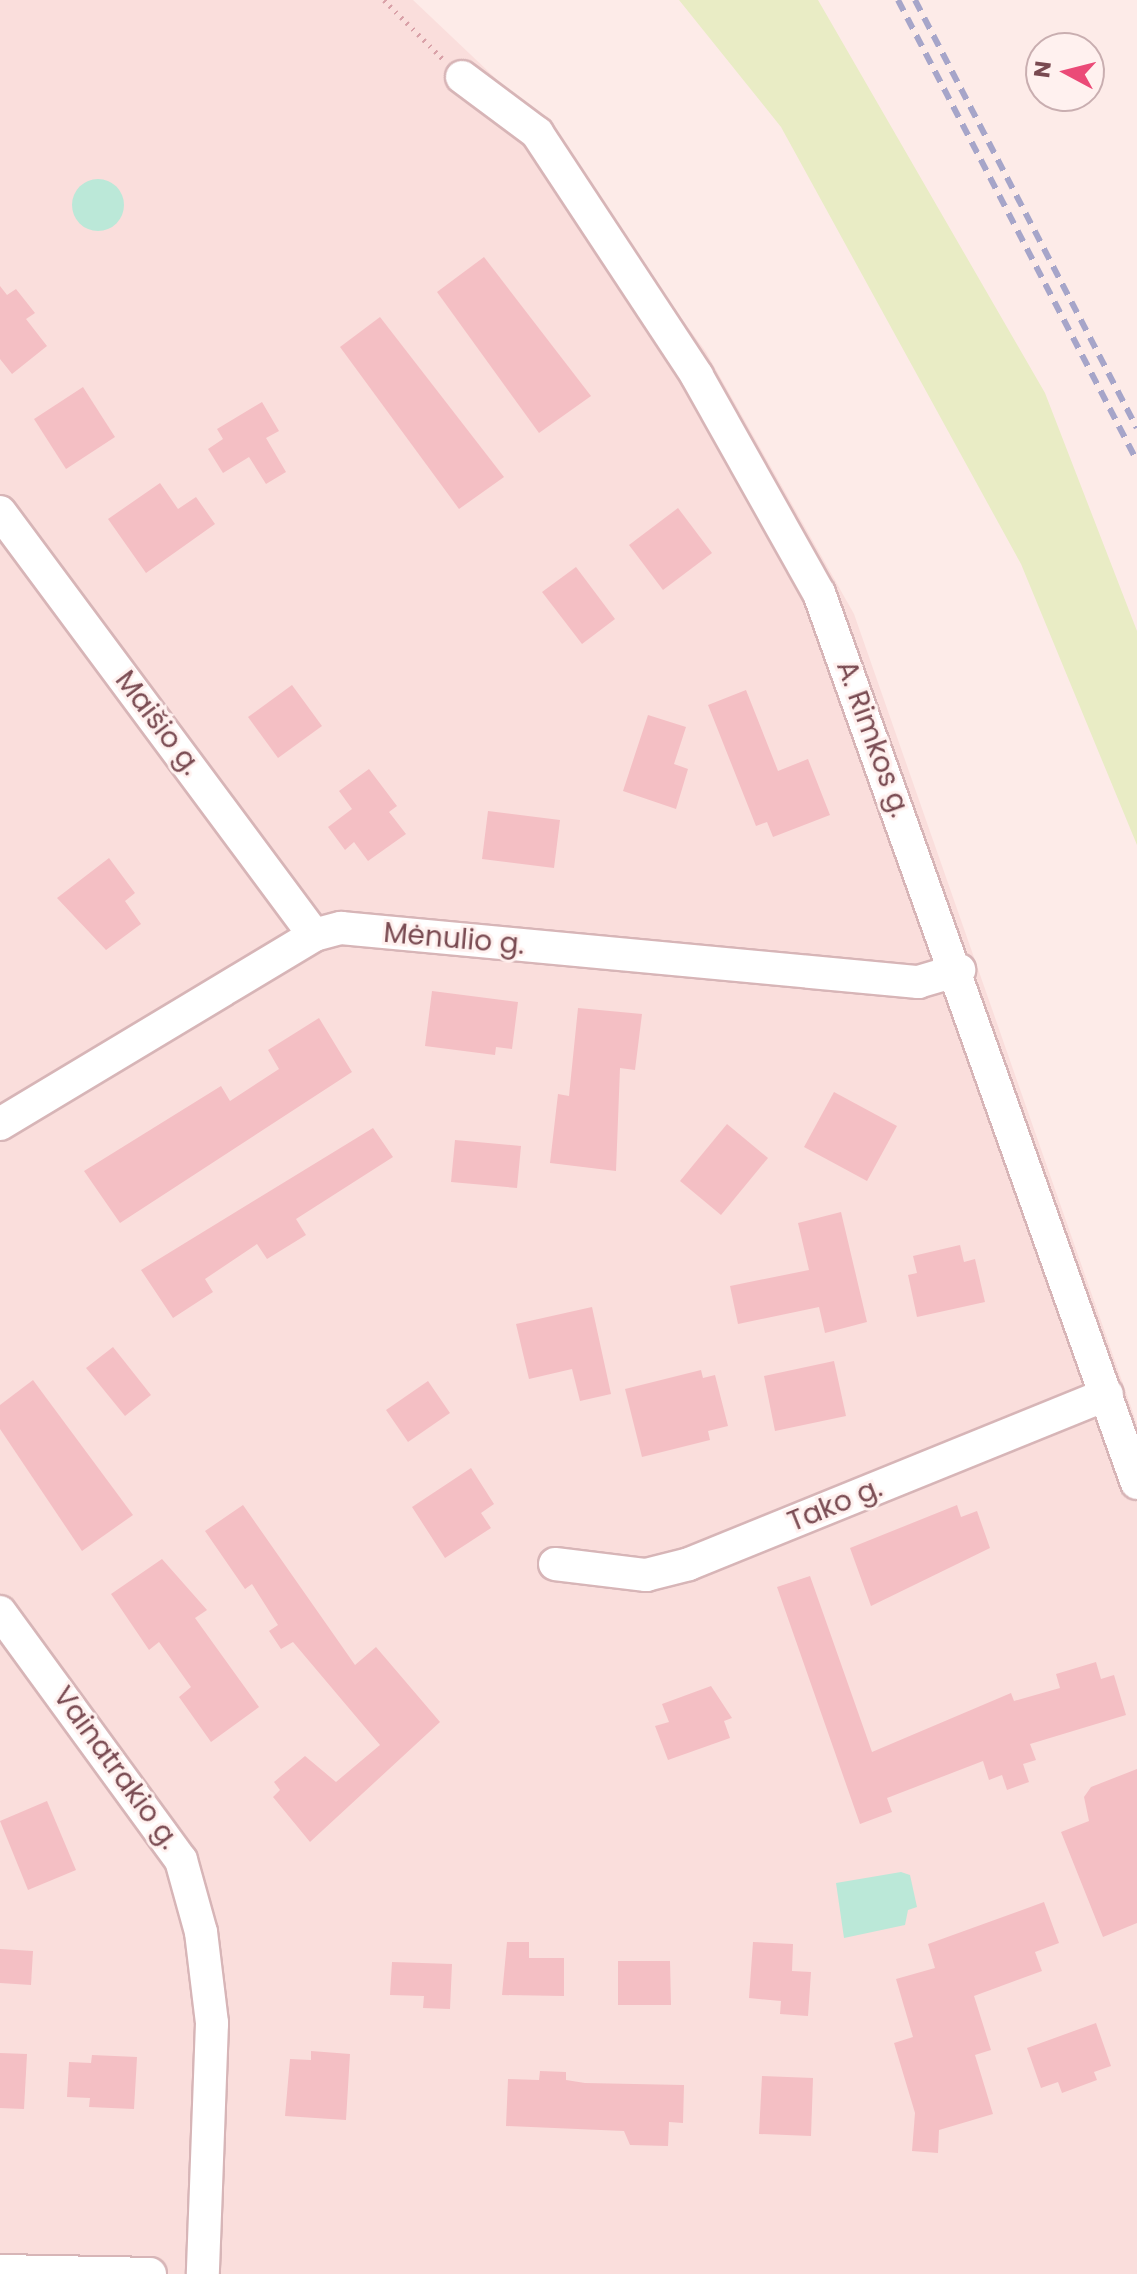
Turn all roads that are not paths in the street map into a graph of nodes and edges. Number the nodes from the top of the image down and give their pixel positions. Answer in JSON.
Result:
{"nodes":[{"id":1,"x":462,"y":77,"type":"road end"},
{"id":2,"x":0,"y":512,"type":"edge"},
{"id":3,"x":314,"y":935,"type":"junction"},
{"id":4,"x":959,"y":970,"type":"junction"},
{"id":5,"x":0,"y":1124,"type":"edge"},
{"id":6,"x":1107,"y":1394,"type":"junction"},
{"id":7,"x":1137,"y":1483,"type":"edge"},
{"id":8,"x":555,"y":1564,"type":"dead end"},
{"id":9,"x":0,"y":1612,"type":"edge"},
{"id":10,"x":0,"y":2271,"type":"edge"},
{"id":11,"x":150,"y":2274,"type":"edge"},
{"id":12,"x":203,"y":2274,"type":"edge"}],
"edges":[{"from":1,"to":4,"type":"street","name":"A. Rimkos g."},
{"from":2,"to":3,"type":"street","name":"Maišio g."},
{"from":3,"to":4,"type":"street","name":"Mėnulio g."},
{"from":3,"to":5,"type":"street","name":"Mėnulio g."},
{"from":4,"to":6,"type":"street","name":"A. Rimkos g."},
{"from":6,"to":7,"type":"street","name":"A. Rimkos g."},
{"from":6,"to":8,"type":"street","name":"Tako g."},
{"from":9,"to":12,"type":"street","name":"Vainatrakio g."},
{"from":10,"to":11,"type":"street"}]}
